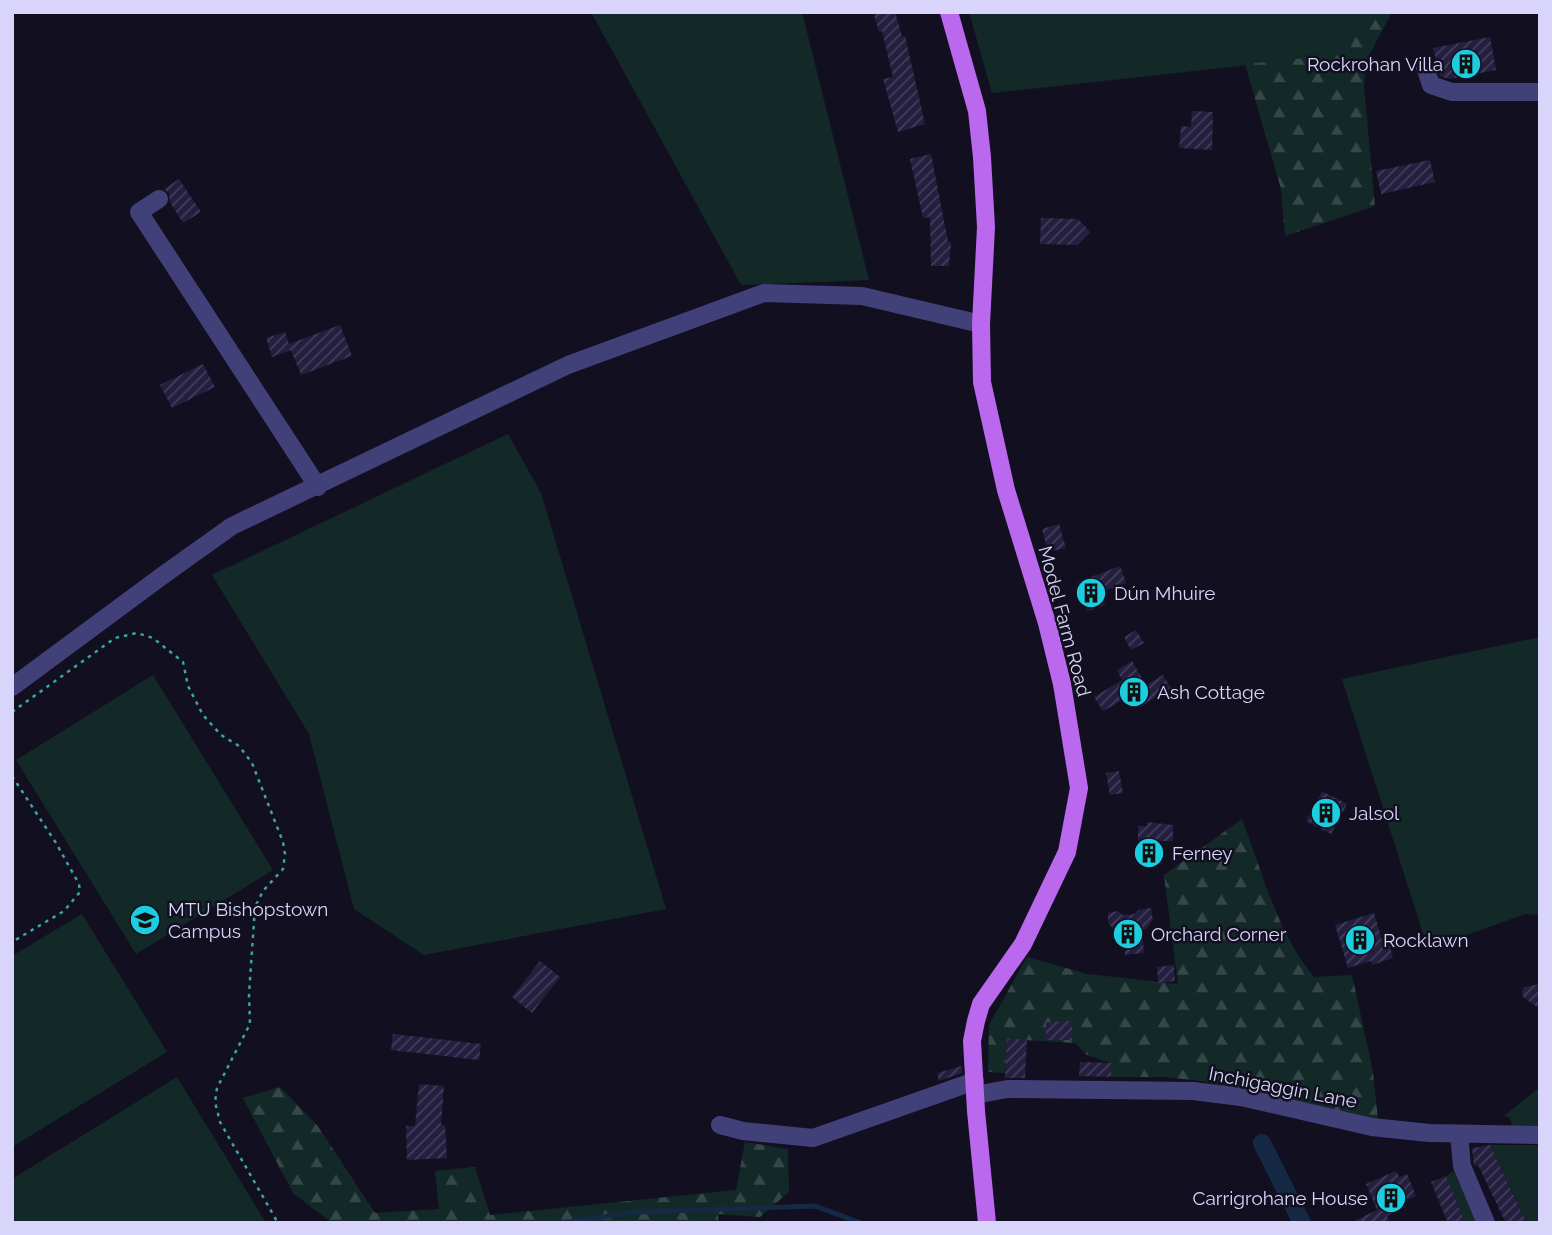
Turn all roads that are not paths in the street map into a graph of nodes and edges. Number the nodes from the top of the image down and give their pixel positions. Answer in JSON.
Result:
{"nodes":[{"id":1,"x":949,"y":12,"type":"edge"},
{"id":2,"x":1425,"y":66,"type":"dead end"},
{"id":3,"x":1540,"y":92,"type":"edge"},
{"id":4,"x":159,"y":199,"type":"dead end"},
{"id":5,"x":981,"y":324,"type":"junction"},
{"id":6,"x":318,"y":487,"type":"junction"},
{"id":7,"x":12,"y":687,"type":"edge"},
{"id":8,"x":975,"y":1088,"type":"junction"},
{"id":9,"x":720,"y":1125,"type":"dead end"},
{"id":10,"x":1459,"y":1134,"type":"junction"},
{"id":11,"x":1540,"y":1135,"type":"edge"},
{"id":12,"x":987,"y":1223,"type":"edge"},
{"id":13,"x":1486,"y":1223,"type":"edge"}],
"edges":[{"from":1,"to":5,"type":"main road","name":"Model Farm Road"},
{"from":2,"to":3,"type":"street"},
{"from":4,"to":6,"type":"street"},
{"from":5,"to":6,"type":"street"},
{"from":5,"to":8,"type":"main road","name":"Model Farm Road"},
{"from":6,"to":7,"type":"street"},
{"from":8,"to":9,"type":"street","name":"Inchigaggin Lane"},
{"from":8,"to":10,"type":"street","name":"Inchigaggin Lane"},
{"from":8,"to":12,"type":"main road","name":"Model Farm Road"},
{"from":10,"to":11,"type":"street","name":"Inchigaggin Lane"},
{"from":10,"to":13,"type":"street"}]}
